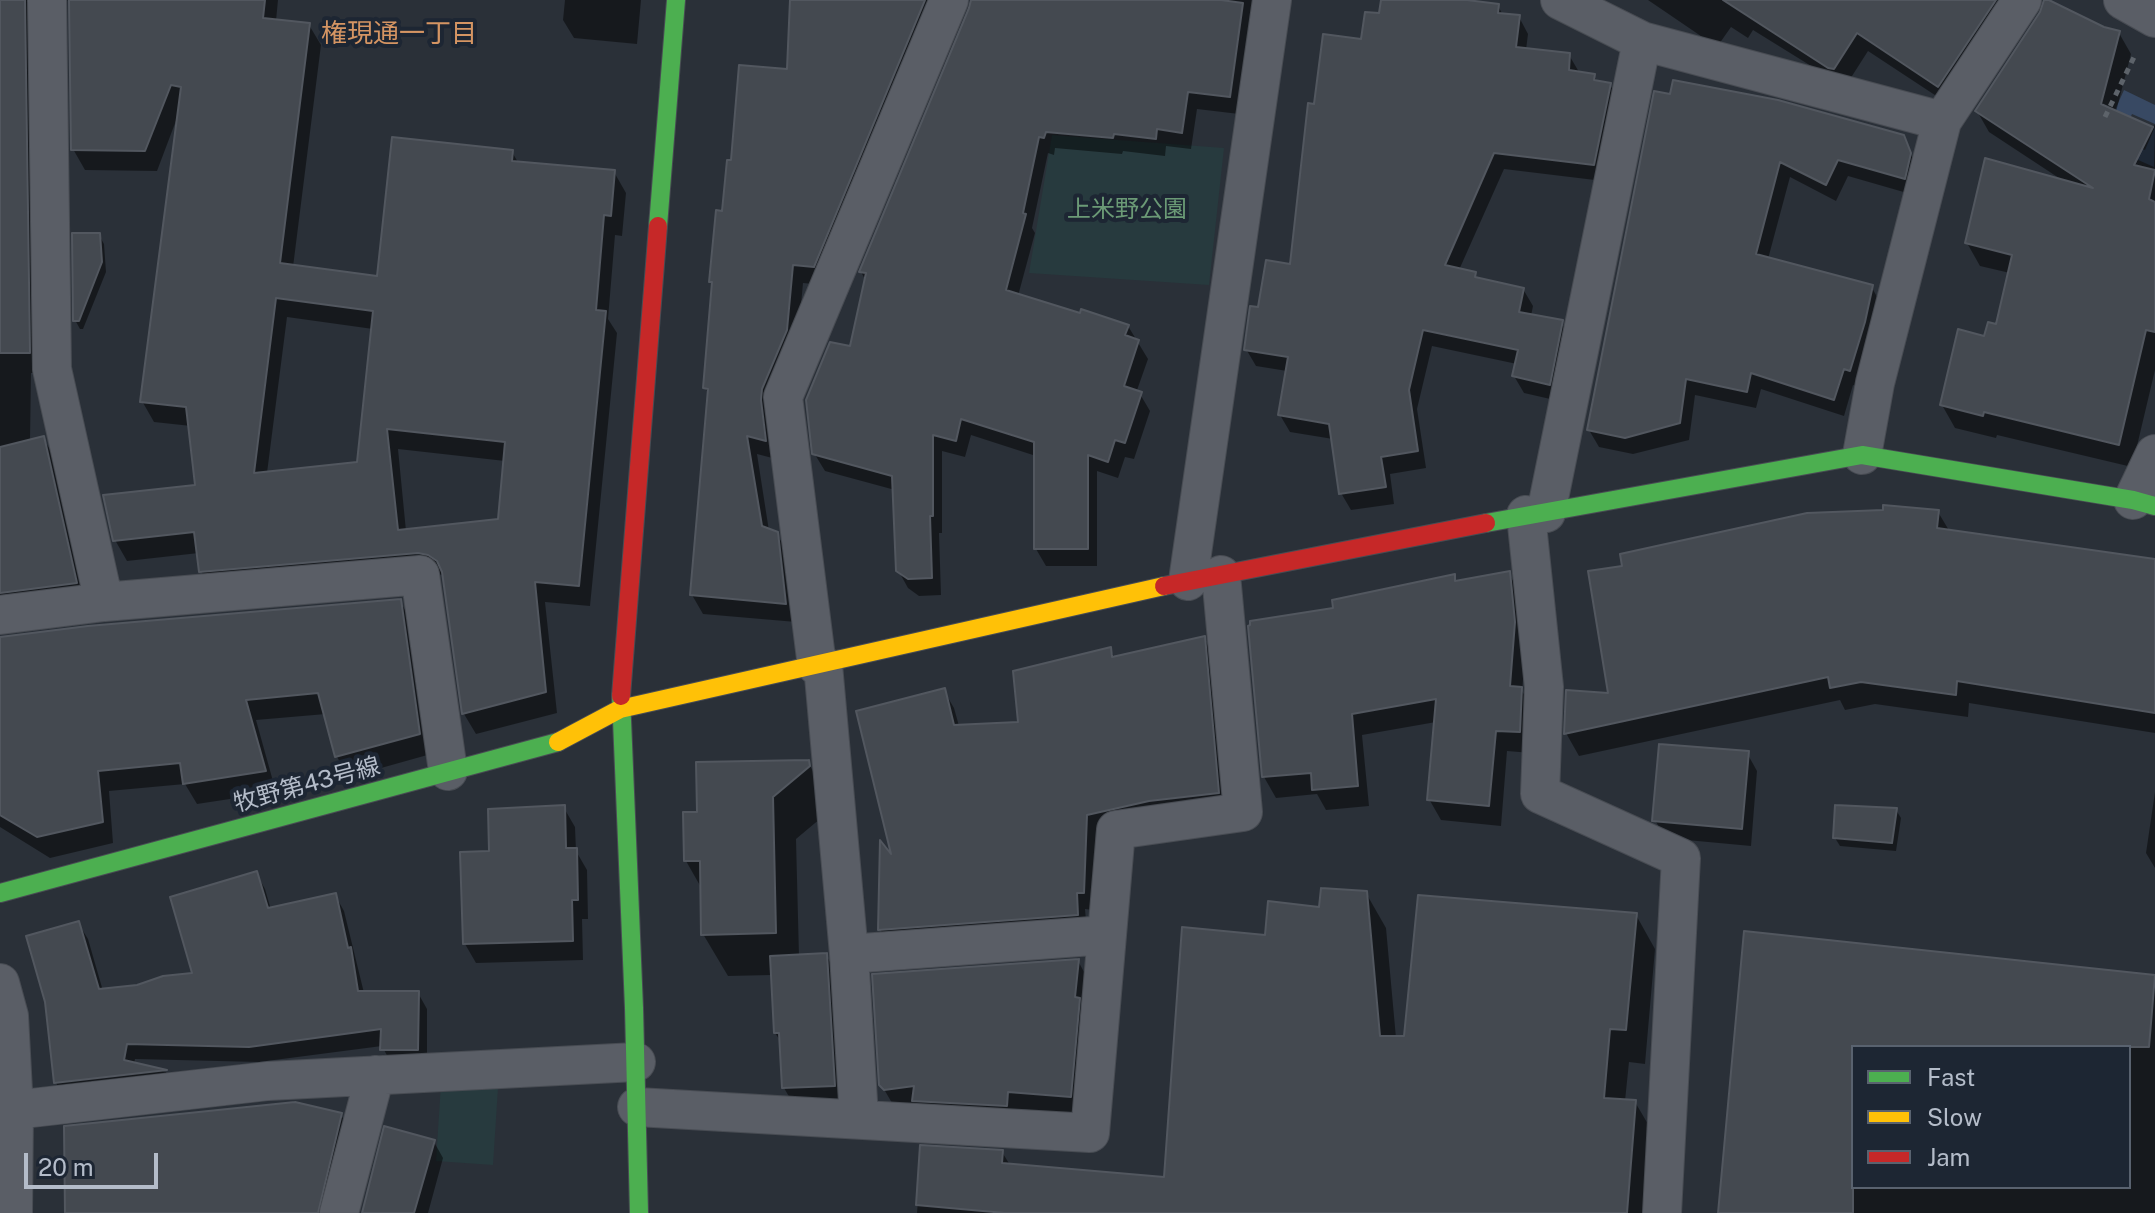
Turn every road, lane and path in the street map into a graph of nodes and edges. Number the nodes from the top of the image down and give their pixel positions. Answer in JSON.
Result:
{"nodes":[{"id":1,"x":47,"y":0,"type":"edge"},
{"id":2,"x":676,"y":0,"type":"edge"},
{"id":3,"x":949,"y":0,"type":"edge"},
{"id":4,"x":1272,"y":0,"type":"edge"},
{"id":5,"x":1560,"y":0,"type":"edge"},
{"id":6,"x":2022,"y":0,"type":"edge"},
{"id":7,"x":2143,"y":11,"type":"edge"},
{"id":8,"x":1642,"y":41,"type":"junction"},
{"id":9,"x":2105,"y":117,"type":"dead end"},
{"id":10,"x":1942,"y":121,"type":"junction"},
{"id":11,"x":2155,"y":454,"type":"edge"},
{"id":12,"x":1862,"y":455,"type":"junction"},
{"id":13,"x":2144,"y":503,"type":"edge"},
{"id":14,"x":1536,"y":514,"type":"junction"},
{"id":15,"x":1204,"y":578,"type":"junction"},
{"id":16,"x":104,"y":602,"type":"junction"},
{"id":17,"x":0,"y":615,"type":"edge"},
{"id":18,"x":820,"y":666,"type":"junction"},
{"id":19,"x":620,"y":709,"type":"junction"},
{"id":20,"x":448,"y":771,"type":"junction"},
{"id":21,"x":0,"y":893,"type":"edge"},
{"id":22,"x":1106,"y":935,"type":"junction"},
{"id":23,"x":849,"y":954,"type":"junction"},
{"id":24,"x":0,"y":983,"type":"edge"},
{"id":25,"x":636,"y":1062,"type":"junction"},
{"id":26,"x":375,"y":1075,"type":"junction"},
{"id":27,"x":637,"y":1107,"type":"junction"},
{"id":28,"x":14,"y":1110,"type":"junction"},
{"id":29,"x":859,"y":1118,"type":"junction"},
{"id":30,"x":13,"y":1213,"type":"edge"},
{"id":31,"x":339,"y":1213,"type":"edge"},
{"id":32,"x":639,"y":1213,"type":"edge"},
{"id":33,"x":1662,"y":1213,"type":"edge"}],
"edges":[{"from":1,"to":16,"type":"street"},
{"from":2,"to":19,"type":"street"},
{"from":3,"to":18,"type":"street"},
{"from":4,"to":15,"type":"street"},
{"from":5,"to":8,"type":"street"},
{"from":6,"to":10,"type":"street"},
{"from":7,"to":9,"type":"path"},
{"from":8,"to":10,"type":"street"},
{"from":8,"to":14,"type":"street"},
{"from":10,"to":12,"type":"street"},
{"from":11,"to":13,"type":"street"},
{"from":12,"to":13,"type":"street","name":"牧野第43号線"},
{"from":12,"to":14,"type":"street","name":"牧野第43号線"},
{"from":14,"to":15,"type":"street","name":"牧野第43号線"},
{"from":14,"to":33,"type":"street"},
{"from":15,"to":18,"type":"street","name":"牧野第43号線"},
{"from":15,"to":22,"type":"street"},
{"from":16,"to":17,"type":"street"},
{"from":16,"to":20,"type":"street"},
{"from":18,"to":19,"type":"street","name":"牧野第43号線"},
{"from":18,"to":23,"type":"street"},
{"from":19,"to":20,"type":"street","name":"牧野第43号線"},
{"from":19,"to":25,"type":"street"},
{"from":20,"to":21,"type":"street","name":"牧野第43号線"},
{"from":22,"to":23,"type":"street"},
{"from":22,"to":29,"type":"street"},
{"from":23,"to":29,"type":"street"},
{"from":24,"to":28,"type":"street"},
{"from":25,"to":26,"type":"street"},
{"from":25,"to":27,"type":"street"},
{"from":26,"to":28,"type":"street"},
{"from":26,"to":31,"type":"street"},
{"from":27,"to":29,"type":"street"},
{"from":27,"to":32,"type":"street"},
{"from":28,"to":30,"type":"street"}]}
